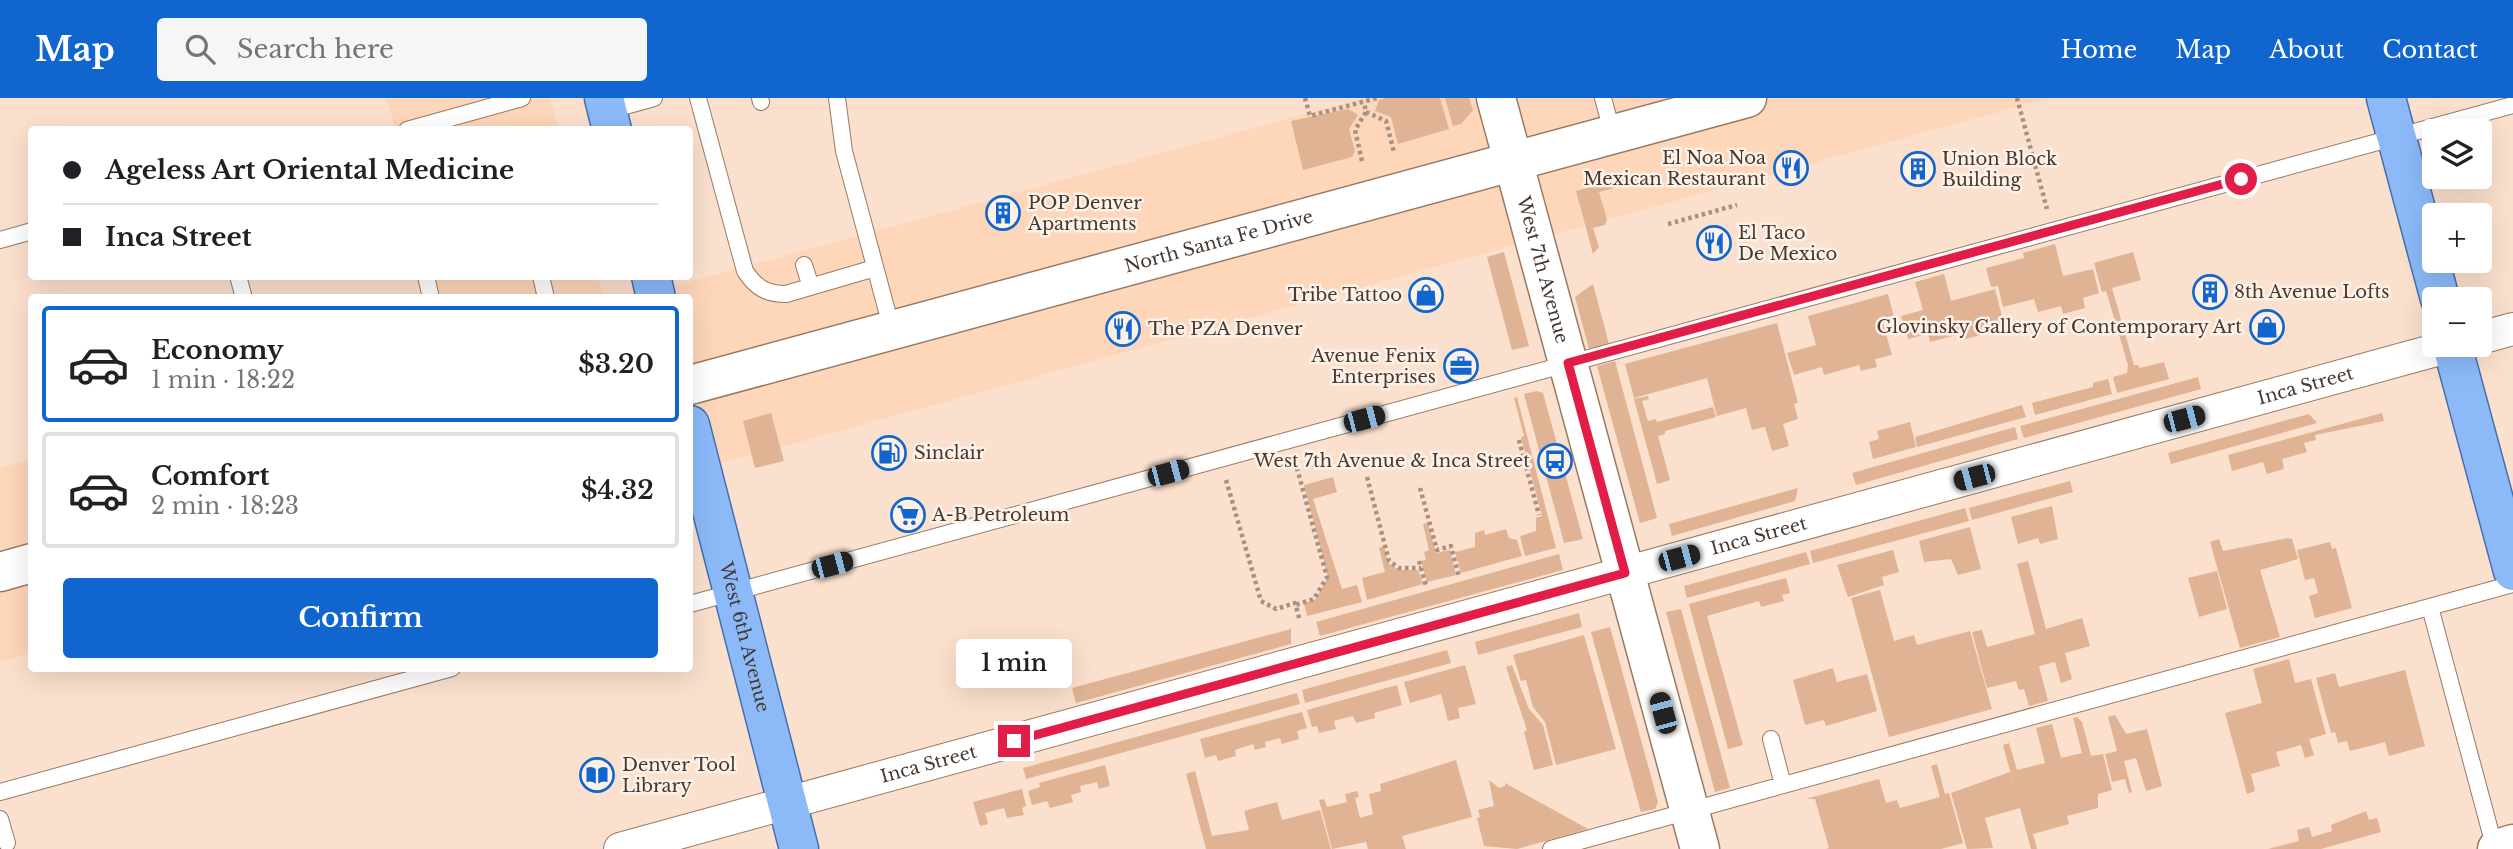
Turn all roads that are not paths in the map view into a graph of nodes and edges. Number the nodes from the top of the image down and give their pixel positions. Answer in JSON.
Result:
{"nodes":[{"id":1,"x":522,"y":98,"type":"edge"},
{"id":2,"x":654,"y":98,"type":"edge"},
{"id":3,"x":698,"y":98,"type":"edge"},
{"id":4,"x":838,"y":98,"type":"edge"},
{"id":5,"x":1496,"y":98,"type":"edge"},
{"id":6,"x":1603,"y":98,"type":"edge"},
{"id":7,"x":1747,"y":98,"type":"edge"},
{"id":8,"x":2386,"y":98,"type":"edge"},
{"id":9,"x":2513,"y":105,"type":"edge"},
{"id":10,"x":608,"y":113,"type":"edge"},
{"id":11,"x":421,"y":126,"type":"edge"},
{"id":12,"x":1613,"y":135,"type":"junction"},
{"id":13,"x":2397,"y":137,"type":"junction"},
{"id":14,"x":1513,"y":163,"type":"junction"},
{"id":15,"x":28,"y":232,"type":"edge"},
{"id":16,"x":0,"y":240,"type":"edge"},
{"id":17,"x":804,"y":265,"type":"dead end"},
{"id":18,"x":875,"y":268,"type":"junction"},
{"id":19,"x":811,"y":287,"type":"junction"},
{"id":20,"x":2437,"y":287,"type":"edge"},
{"id":21,"x":2513,"y":329,"type":"edge"},
{"id":22,"x":892,"y":330,"type":"junction"},
{"id":23,"x":2492,"y":335,"type":"edge"},
{"id":24,"x":2422,"y":354,"type":"edge"},
{"id":25,"x":2456,"y":357,"type":"edge"},
{"id":26,"x":1568,"y":363,"type":"junction"},
{"id":27,"x":693,"y":384,"type":"edge"},
{"id":28,"x":693,"y":437,"type":"edge"},
{"id":29,"x":28,"y":564,"type":"edge"},
{"id":30,"x":2513,"y":571,"type":"edge"},
{"id":31,"x":0,"y":572,"type":"edge"},
{"id":32,"x":1625,"y":573,"type":"junction"},
{"id":33,"x":2513,"y":584,"type":"edge"},
{"id":34,"x":733,"y":592,"type":"junction"},
{"id":35,"x":693,"y":603,"type":"edge"},
{"id":36,"x":2430,"y":607,"type":"junction"},
{"id":37,"x":437,"y":672,"type":"edge"},
{"id":38,"x":1771,"y":740,"type":"dead end"},
{"id":39,"x":1783,"y":785,"type":"junction"},
{"id":40,"x":0,"y":792,"type":"edge"},
{"id":41,"x":787,"y":803,"type":"junction"},
{"id":42,"x":1690,"y":811,"type":"junction"},
{"id":43,"x":0,"y":819,"type":"edge"},
{"id":44,"x":7,"y":843,"type":"dead end"},
{"id":45,"x":2513,"y":844,"type":"edge"},
{"id":46,"x":620,"y":849,"type":"edge"},
{"id":47,"x":799,"y":849,"type":"edge"},
{"id":48,"x":1551,"y":849,"type":"edge"},
{"id":49,"x":1700,"y":849,"type":"edge"},
{"id":50,"x":2496,"y":849,"type":"edge"}],
"edges":[{"from":1,"to":11,"type":"lane"},
{"from":2,"to":10,"type":"lane"},
{"from":3,"to":19,"type":"lane"},
{"from":4,"to":18,"type":"lane"},
{"from":5,"to":14,"type":"main road","name":"West 7th Avenue"},
{"from":6,"to":12,"type":"lane"},
{"from":7,"to":12,"type":"main road","name":"North Santa Fe Drive"},
{"from":8,"to":13,"type":"main road"},
{"from":9,"to":13,"type":"lane"},
{"from":12,"to":14,"type":"main road","name":"North Santa Fe Drive"},
{"from":13,"to":20,"type":"main road"},
{"from":13,"to":26,"type":"lane"},
{"from":14,"to":22,"type":"main road","name":"North Santa Fe Drive"},
{"from":14,"to":26,"type":"main road","name":"West 7th Avenue"},
{"from":15,"to":16,"type":"lane"},
{"from":17,"to":19,"type":"lane"},
{"from":18,"to":19,"type":"lane"},
{"from":18,"to":22,"type":"lane"},
{"from":21,"to":23,"type":"street"},
{"from":22,"to":27,"type":"main road","name":"North Santa Fe Drive"},
{"from":24,"to":32,"type":"street","name":"Inca Street"},
{"from":25,"to":30,"type":"main road"},
{"from":26,"to":32,"type":"main road","name":"West 7th Avenue"},
{"from":26,"to":34,"type":"lane"},
{"from":28,"to":34,"type":"main road","name":"West 6th Avenue"},
{"from":29,"to":31,"type":"main road"},
{"from":32,"to":41,"type":"street","name":"Inca Street"},
{"from":32,"to":42,"type":"main road","name":"West 7th Avenue"},
{"from":33,"to":36,"type":"lane"},
{"from":34,"to":35,"type":"lane"},
{"from":34,"to":41,"type":"main road","name":"West 6th Avenue"},
{"from":36,"to":39,"type":"lane"},
{"from":36,"to":50,"type":"lane"},
{"from":37,"to":40,"type":"lane"},
{"from":38,"to":39,"type":"lane"},
{"from":39,"to":42,"type":"lane"},
{"from":41,"to":46,"type":"street","name":"Inca Street"},
{"from":41,"to":47,"type":"main road","name":"West 6th Avenue"},
{"from":42,"to":48,"type":"lane"},
{"from":42,"to":49,"type":"main road","name":"West 7th Avenue"},
{"from":43,"to":44,"type":"lane"},
{"from":45,"to":50,"type":"main road"}]}
